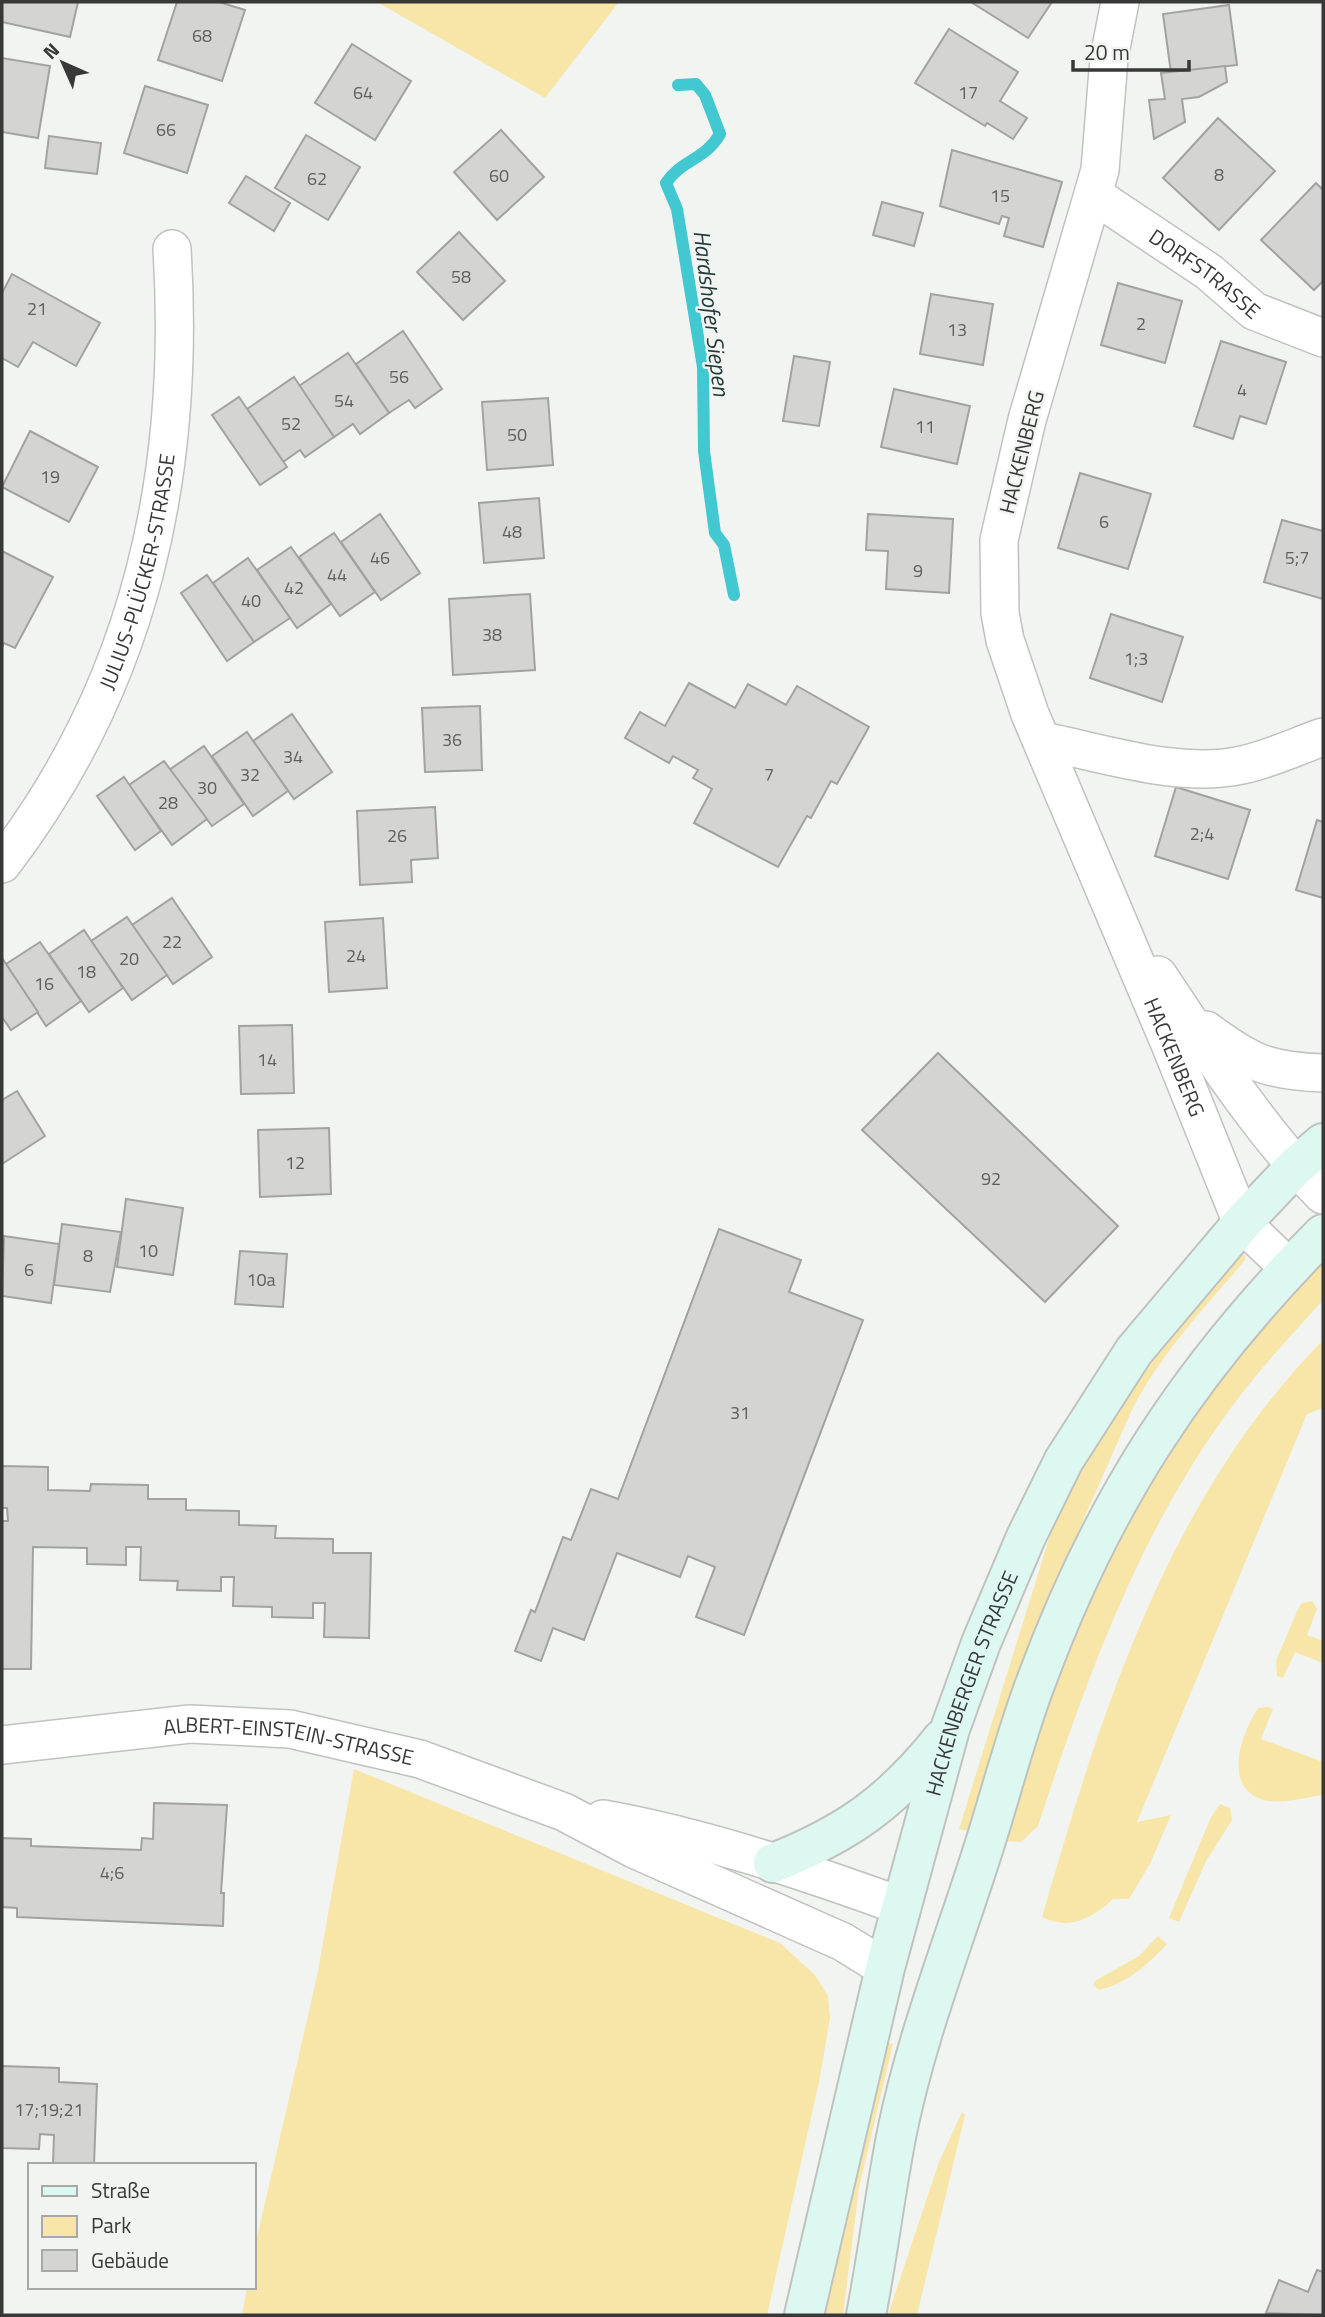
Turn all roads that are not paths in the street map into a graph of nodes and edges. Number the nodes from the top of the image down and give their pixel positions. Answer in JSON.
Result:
{"nodes":[{"id":1,"x":1120,"y":2,"type":"edge"},
{"id":2,"x":1094,"y":195,"type":"junction"},
{"id":3,"x":172,"y":249,"type":"dead end"},
{"id":4,"x":1323,"y":338,"type":"edge"},
{"id":5,"x":1323,"y":737,"type":"edge"},
{"id":6,"x":1042,"y":741,"type":"junction"},
{"id":7,"x":2,"y":864,"type":"edge"},
{"id":8,"x":1103,"y":892,"type":"junction"},
{"id":9,"x":1183,"y":1012,"type":"junction"},
{"id":10,"x":1323,"y":1073,"type":"edge"},
{"id":11,"x":1309,"y":1155,"type":"edge"},
{"id":12,"x":1323,"y":1195,"type":"edge"},
{"id":13,"x":1242,"y":1223,"type":"junction"},
{"id":14,"x":1323,"y":1234,"type":"edge"},
{"id":15,"x":1289,"y":1268,"type":"junction"},
{"id":16,"x":950,"y":1729,"type":"junction"},
{"id":17,"x":2,"y":1745,"type":"edge"},
{"id":18,"x":564,"y":1812,"type":"junction"},
{"id":19,"x":773,"y":1863,"type":"junction"},
{"id":20,"x":901,"y":1906,"type":"junction"},
{"id":21,"x":955,"y":1927,"type":"junction"},
{"id":22,"x":885,"y":1968,"type":"junction"},
{"id":23,"x":933,"y":1992,"type":"junction"},
{"id":24,"x":804,"y":2315,"type":"edge"},
{"id":25,"x":866,"y":2315,"type":"edge"}],
"edges":[{"from":1,"to":2,"type":"street","name":"HACKENBERG"},
{"from":2,"to":4,"type":"street","name":"DORFSTRASSE"},
{"from":2,"to":6,"type":"street","name":"HACKENBERG"},
{"from":3,"to":7,"type":"street","name":"JULIUS-PLÜCKER-STRASSE"},
{"from":5,"to":6,"type":"street"},
{"from":6,"to":8,"type":"street","name":"HACKENBERG"},
{"from":8,"to":9,"type":"street","name":"HACKENBERG"},
{"from":8,"to":13,"type":"street","name":"HACKENBERG"},
{"from":9,"to":10,"type":"street","name":"HACKENBERG"},
{"from":9,"to":11,"type":"street","name":"HACKENBERG"},
{"from":11,"to":12,"type":"street","name":"HACKENBERG"},
{"from":11,"to":13,"type":"street","name":"HACKENBERGER STRASSE"},
{"from":13,"to":15,"type":"street"},
{"from":13,"to":16,"type":"street","name":"HACKENBERGER STRASSE"},
{"from":14,"to":15,"type":"street"},
{"from":15,"to":21,"type":"street"},
{"from":16,"to":19,"type":"street"},
{"from":16,"to":20,"type":"street","name":"HACKENBERGER STRASSE"},
{"from":17,"to":18,"type":"street","name":"ALBERT-EINSTEIN-STRASSE"},
{"from":18,"to":19,"type":"street","name":"ALBERT-EINSTEIN-STRASSE"},
{"from":18,"to":22,"type":"street","name":"ALBERT-EINSTEIN-STRASSE"},
{"from":19,"to":20,"type":"street","name":"ALBERT-EINSTEIN-STRASSE"},
{"from":20,"to":21,"type":"street"},
{"from":20,"to":22,"type":"street","name":"HACKENBERGER STRASSE"},
{"from":21,"to":23,"type":"street"},
{"from":22,"to":23,"type":"street"},
{"from":22,"to":24,"type":"street","name":"HACKENBERGER STRASSE"},
{"from":23,"to":25,"type":"street"}]}
